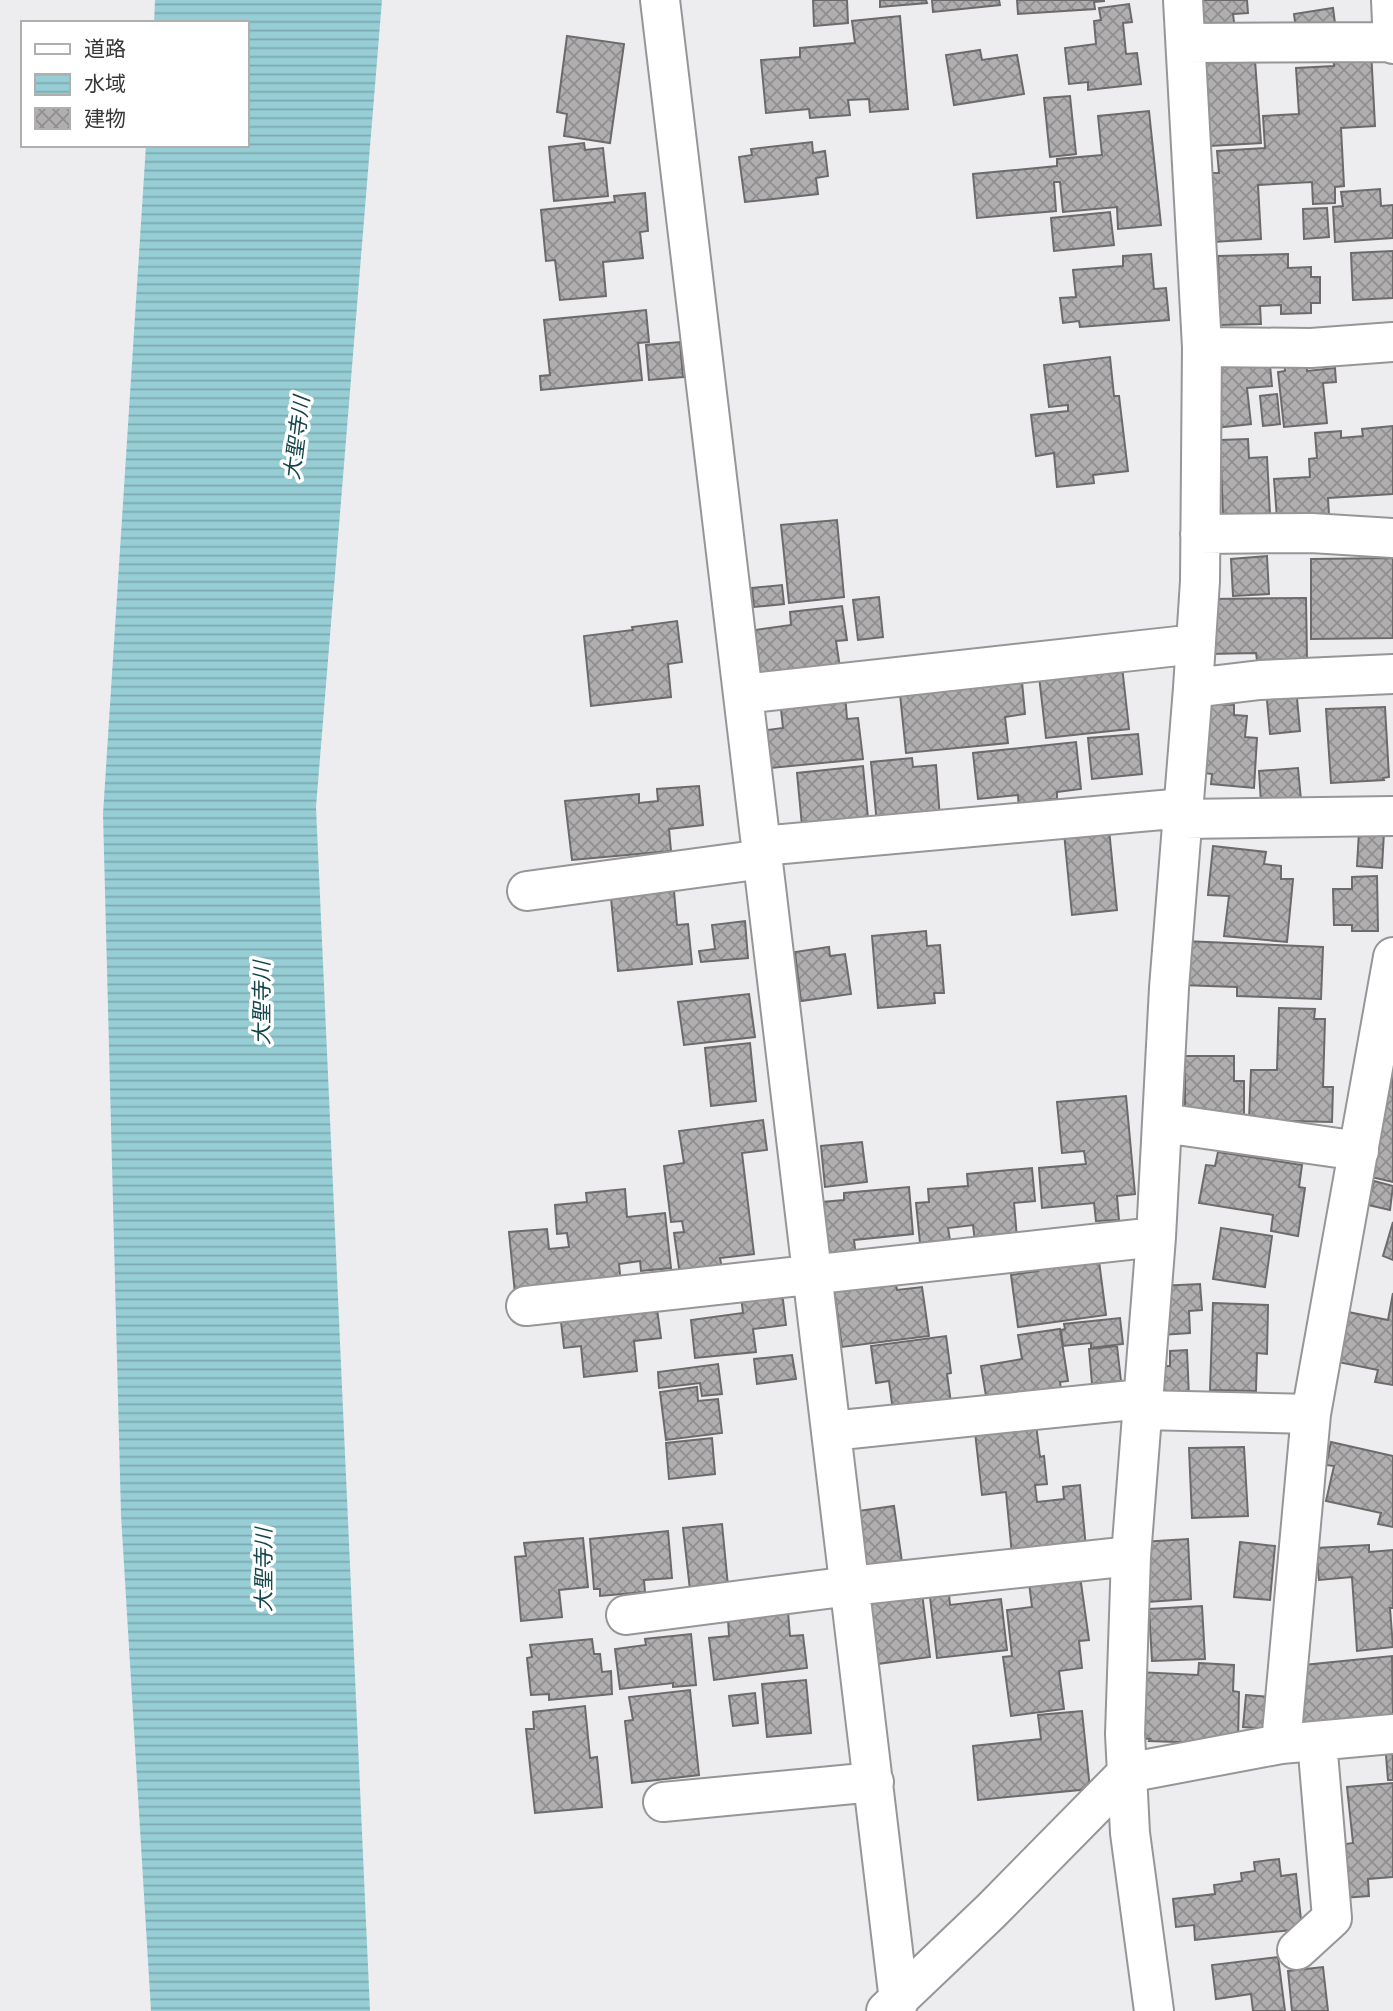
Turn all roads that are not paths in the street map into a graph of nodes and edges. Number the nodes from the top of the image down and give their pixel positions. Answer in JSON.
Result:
{"nodes":[{"id":1,"x":660,"y":0,"type":"edge"},
{"id":2,"x":1183,"y":0,"type":"edge"},
{"id":3,"x":1391,"y":0,"type":"edge"},
{"id":4,"x":1186,"y":43,"type":"junction"},
{"id":5,"x":1393,"y":43,"type":"edge"},
{"id":6,"x":1393,"y":341,"type":"edge"},
{"id":7,"x":1202,"y":347,"type":"junction"},
{"id":8,"x":1199,"y":534,"type":"junction"},
{"id":9,"x":1393,"y":538,"type":"edge"},
{"id":10,"x":1196,"y":644,"type":"junction"},
{"id":11,"x":1393,"y":674,"type":"edge"},
{"id":12,"x":1193,"y":688,"type":"junction"},
{"id":13,"x":743,"y":694,"type":"junction"},
{"id":14,"x":1183,"y":814,"type":"junction"},
{"id":15,"x":1393,"y":816,"type":"edge"},
{"id":16,"x":762,"y":852,"type":"junction"},
{"id":17,"x":527,"y":891,"type":"dead end"},
{"id":18,"x":1393,"y":957,"type":"edge"},
{"id":19,"x":1384,"y":1059,"type":"edge"},
{"id":20,"x":1163,"y":1123,"type":"junction"},
{"id":21,"x":1359,"y":1151,"type":"junction"},
{"id":22,"x":1156,"y":1237,"type":"junction"},
{"id":23,"x":813,"y":1275,"type":"junction"},
{"id":24,"x":526,"y":1306,"type":"dead end"},
{"id":25,"x":1142,"y":1404,"type":"junction"},
{"id":26,"x":1311,"y":1414,"type":"junction"},
{"id":27,"x":831,"y":1430,"type":"junction"},
{"id":28,"x":1131,"y":1556,"type":"junction"},
{"id":29,"x":850,"y":1586,"type":"junction"},
{"id":30,"x":626,"y":1615,"type":"dead end"},
{"id":31,"x":1393,"y":1734,"type":"edge"},
{"id":32,"x":1299,"y":1742,"type":"junction"},
{"id":33,"x":1128,"y":1773,"type":"junction"},
{"id":34,"x":874,"y":1782,"type":"junction"},
{"id":35,"x":663,"y":1802,"type":"dead end"},
{"id":36,"x":1297,"y":1950,"type":"dead end"},
{"id":37,"x":893,"y":2006,"type":"edge"},
{"id":38,"x":1154,"y":2011,"type":"edge"}],
"edges":[{"from":1,"to":13,"type":"street"},
{"from":2,"to":4,"type":"street"},
{"from":3,"to":5,"type":"street"},
{"from":4,"to":5,"type":"street"},
{"from":4,"to":7,"type":"street"},
{"from":6,"to":7,"type":"street"},
{"from":7,"to":8,"type":"street"},
{"from":8,"to":9,"type":"street"},
{"from":8,"to":10,"type":"street"},
{"from":10,"to":12,"type":"street"},
{"from":10,"to":13,"type":"street"},
{"from":11,"to":12,"type":"street"},
{"from":12,"to":14,"type":"street"},
{"from":13,"to":16,"type":"street"},
{"from":14,"to":15,"type":"street"},
{"from":14,"to":16,"type":"street"},
{"from":14,"to":20,"type":"street"},
{"from":16,"to":17,"type":"street"},
{"from":16,"to":23,"type":"street"},
{"from":18,"to":19,"type":"street"},
{"from":19,"to":21,"type":"street"},
{"from":20,"to":21,"type":"street"},
{"from":20,"to":22,"type":"street"},
{"from":21,"to":26,"type":"street"},
{"from":22,"to":23,"type":"street"},
{"from":22,"to":25,"type":"street"},
{"from":23,"to":24,"type":"street"},
{"from":23,"to":27,"type":"street"},
{"from":25,"to":26,"type":"street"},
{"from":25,"to":27,"type":"street"},
{"from":25,"to":28,"type":"street"},
{"from":26,"to":32,"type":"street"},
{"from":27,"to":29,"type":"street"},
{"from":28,"to":29,"type":"street"},
{"from":28,"to":33,"type":"street"},
{"from":29,"to":30,"type":"street"},
{"from":29,"to":34,"type":"street"},
{"from":31,"to":32,"type":"street"},
{"from":32,"to":33,"type":"street"},
{"from":32,"to":36,"type":"street"},
{"from":33,"to":37,"type":"street"},
{"from":33,"to":38,"type":"street"},
{"from":34,"to":35,"type":"street"},
{"from":34,"to":37,"type":"street"}]}
